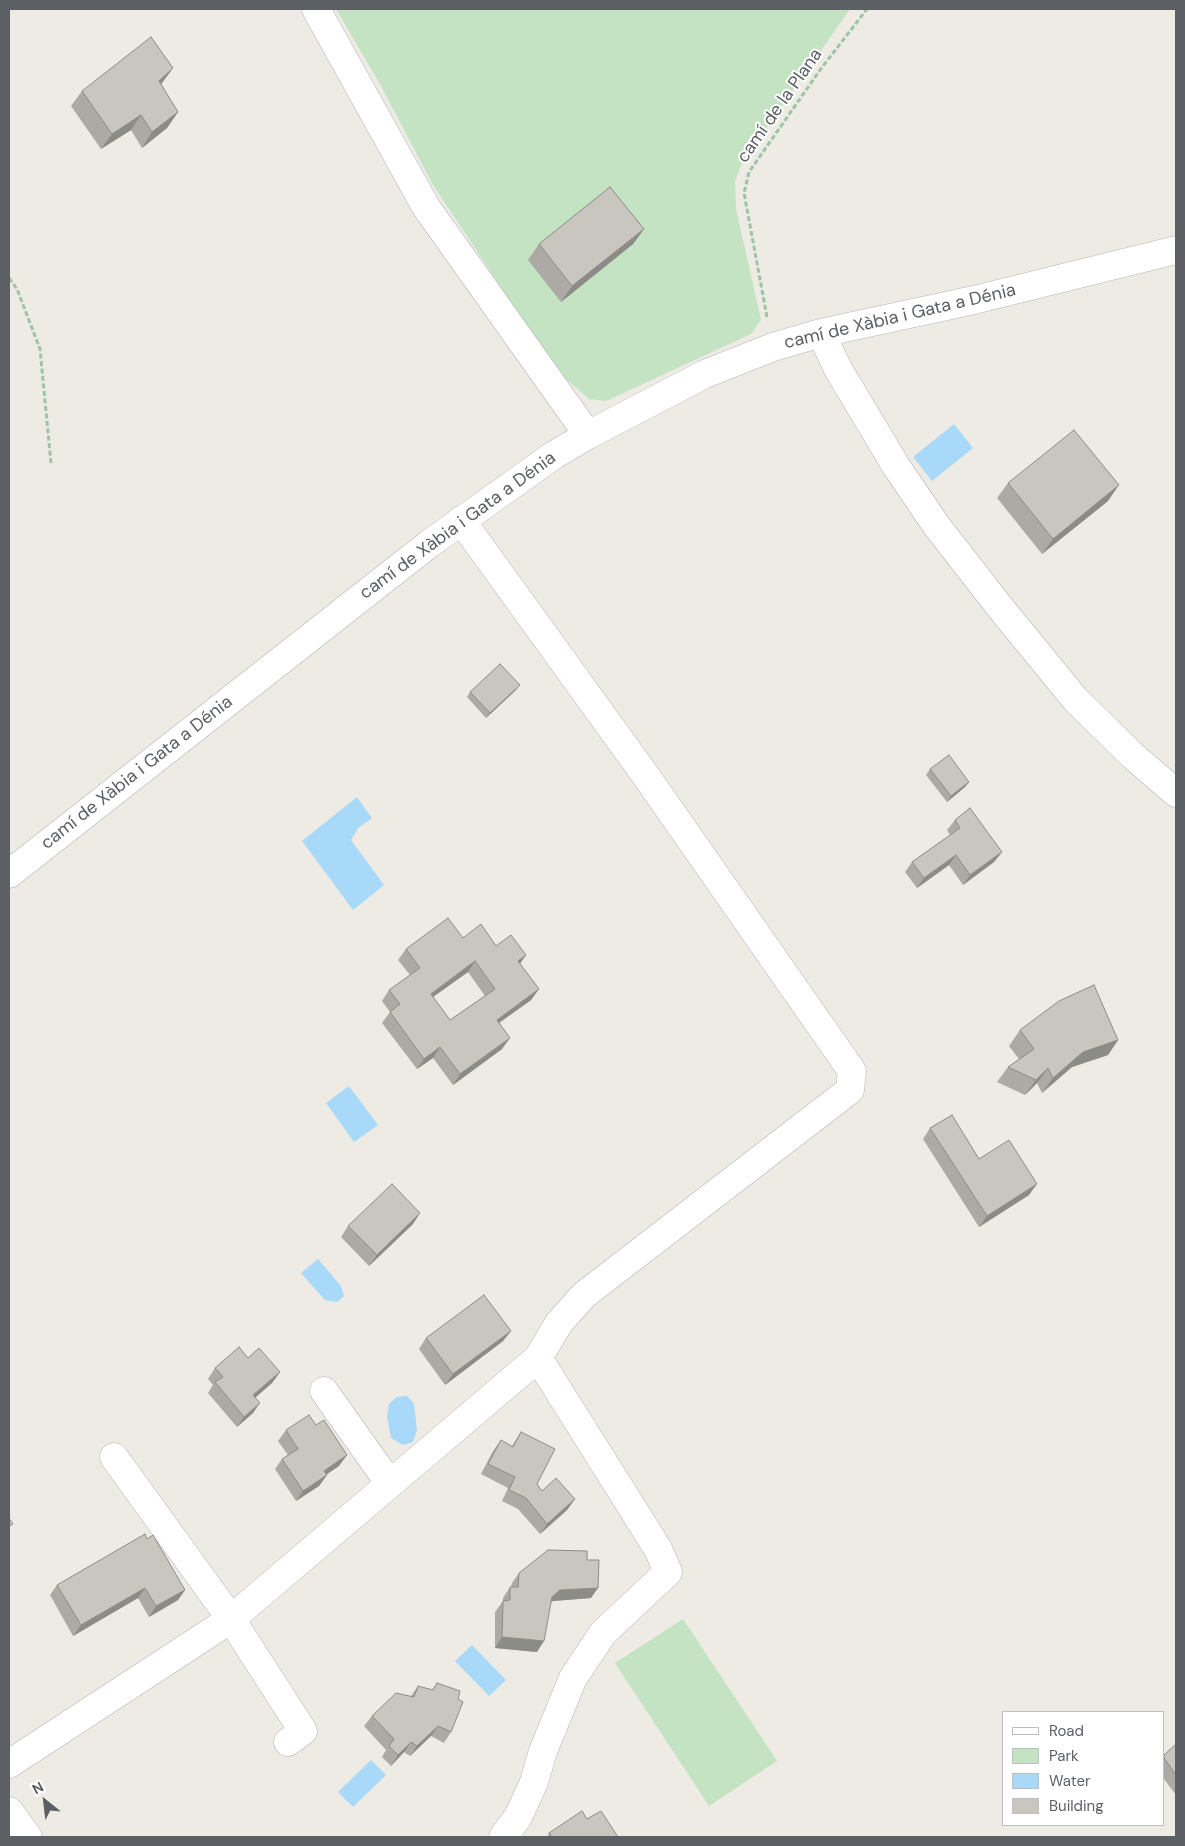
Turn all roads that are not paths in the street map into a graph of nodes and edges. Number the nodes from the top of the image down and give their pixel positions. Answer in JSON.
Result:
{"nodes":[{"id":1,"x":316,"y":9,"type":"edge"},
{"id":2,"x":1176,"y":250,"type":"edge"},
{"id":3,"x":821,"y":333,"type":"junction"},
{"id":4,"x":588,"y":435,"type":"junction"},
{"id":5,"x":461,"y":520,"type":"junction"},
{"id":6,"x":1176,"y":793,"type":"edge"},
{"id":7,"x":9,"y":874,"type":"edge"},
{"id":8,"x":538,"y":1358,"type":"junction"},
{"id":9,"x":324,"y":1391,"type":"dead end"},
{"id":10,"x":114,"y":1457,"type":"dead end"},
{"id":11,"x":390,"y":1484,"type":"junction"},
{"id":12,"x":231,"y":1619,"type":"junction"},
{"id":13,"x":288,"y":1742,"type":"dead end"},
{"id":14,"x":9,"y":1764,"type":"edge"},
{"id":15,"x":9,"y":1811,"type":"edge"},
{"id":16,"x":28,"y":1837,"type":"edge"},
{"id":17,"x":503,"y":1837,"type":"edge"}],
"edges":[{"from":1,"to":4,"type":"street"},
{"from":2,"to":3,"type":"street","name":"camí de Xàbia i Gata a Dénia"},
{"from":3,"to":4,"type":"street","name":"camí de Xàbia i Gata a Dénia"},
{"from":3,"to":6,"type":"street"},
{"from":4,"to":5,"type":"street","name":"camí de Xàbia i Gata a Dénia"},
{"from":5,"to":7,"type":"street","name":"camí de Xàbia i Gata a Dénia"},
{"from":5,"to":8,"type":"street"},
{"from":8,"to":11,"type":"street"},
{"from":8,"to":17,"type":"street"},
{"from":9,"to":11,"type":"street"},
{"from":10,"to":12,"type":"street"},
{"from":11,"to":12,"type":"street"},
{"from":12,"to":13,"type":"street"},
{"from":12,"to":14,"type":"street"},
{"from":15,"to":16,"type":"street"}]}
